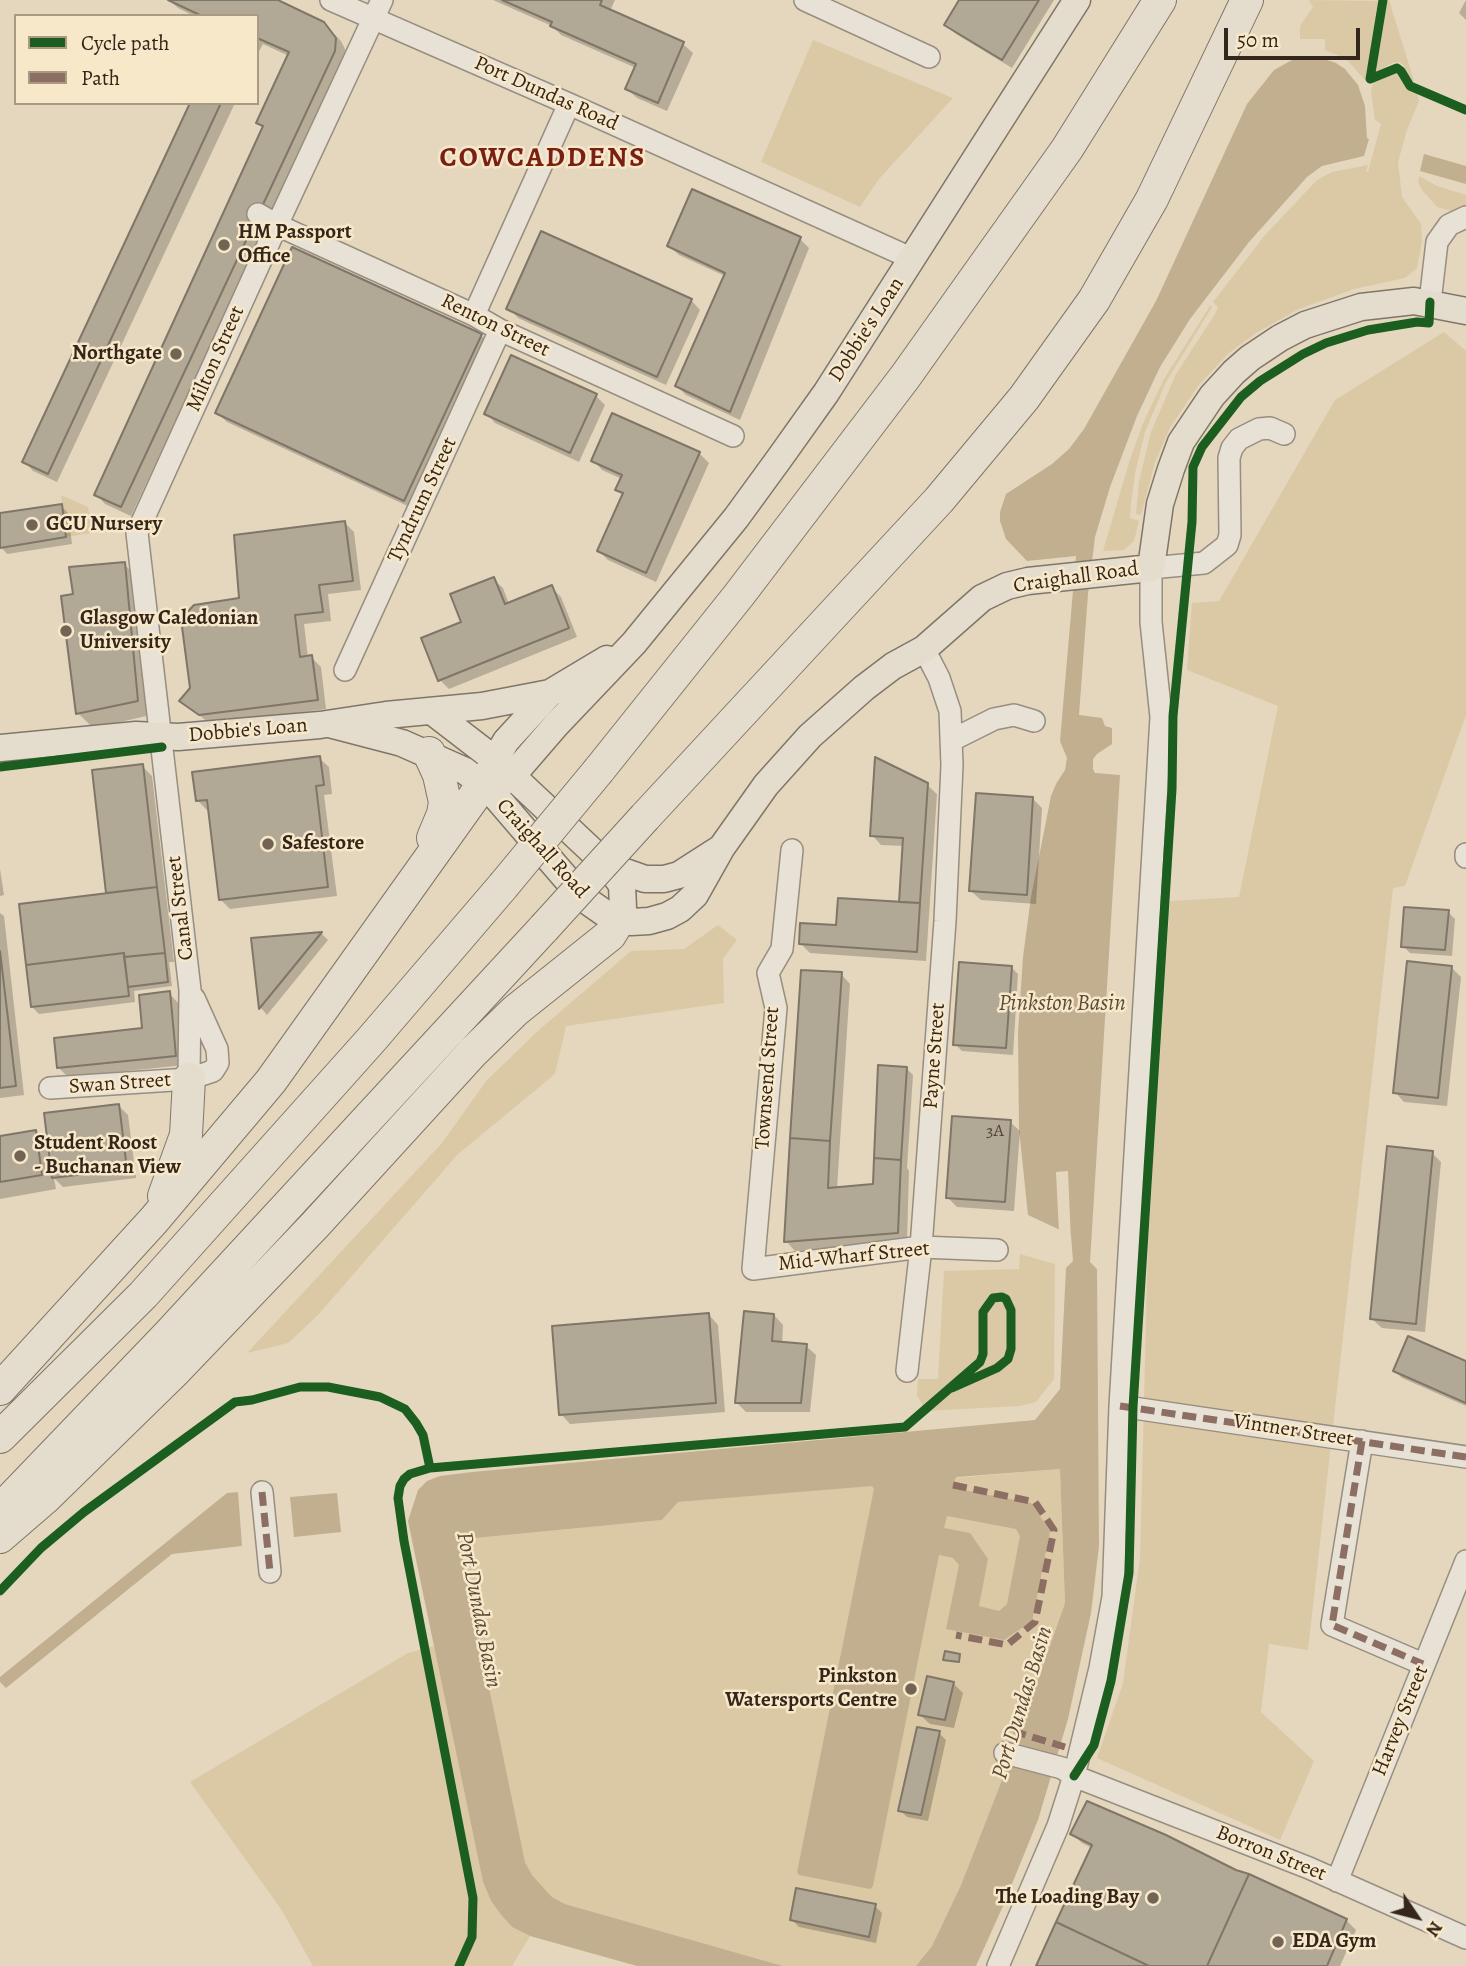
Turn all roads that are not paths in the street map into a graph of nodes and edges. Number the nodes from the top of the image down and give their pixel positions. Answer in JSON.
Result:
{"nodes":[{"id":1,"x":331,"y":0,"type":"edge"},
{"id":2,"x":805,"y":0,"type":"edge"},
{"id":3,"x":1077,"y":0,"type":"edge"},
{"id":4,"x":1160,"y":0,"type":"edge"},
{"id":5,"x":1247,"y":0,"type":"edge"},
{"id":6,"x":378,"y":9,"type":"edge"},
{"id":7,"x":929,"y":57,"type":"dead end"},
{"id":8,"x":569,"y":104,"type":"junction"},
{"id":9,"x":1466,"y":217,"type":"edge"},
{"id":10,"x":268,"y":220,"type":"junction"},
{"id":11,"x":913,"y":259,"type":"junction"},
{"id":12,"x":1430,"y":302,"type":"junction"},
{"id":13,"x":1466,"y":311,"type":"edge"},
{"id":14,"x":474,"y":315,"type":"junction"},
{"id":15,"x":500,"y":330,"type":"junction"},
{"id":16,"x":1284,"y":434,"type":"dead end"},
{"id":17,"x":733,"y":436,"type":"dead end"},
{"id":18,"x":1151,"y":568,"type":"junction"},
{"id":19,"x":634,"y":643,"type":"junction"},
{"id":20,"x":924,"y":649,"type":"junction"},
{"id":21,"x":345,"y":670,"type":"dead end"},
{"id":22,"x":550,"y":693,"type":"junction"},
{"id":23,"x":433,"y":712,"type":"junction"},
{"id":24,"x":1034,"y":721,"type":"dead end"},
{"id":25,"x":329,"y":724,"type":"junction"},
{"id":26,"x":161,"y":737,"type":"junction"},
{"id":27,"x":952,"y":740,"type":"junction"},
{"id":28,"x":0,"y":748,"type":"edge"},
{"id":29,"x":429,"y":754,"type":"junction"},
{"id":30,"x":495,"y":777,"type":"junction"},
{"id":31,"x":722,"y":847,"type":"junction"},
{"id":32,"x":792,"y":850,"type":"dead end"},
{"id":33,"x":608,"y":866,"type":"junction"},
{"id":34,"x":417,"y":874,"type":"junction"},
{"id":35,"x":615,"y":927,"type":"junction"},
{"id":36,"x":190,"y":990,"type":"junction"},
{"id":37,"x":190,"y":1079,"type":"junction"},
{"id":38,"x":50,"y":1088,"type":"dead end"},
{"id":39,"x":154,"y":1220,"type":"junction"},
{"id":40,"x":921,"y":1247,"type":"junction"},
{"id":41,"x":997,"y":1251,"type":"dead end"},
{"id":42,"x":753,"y":1269,"type":"joint"},
{"id":43,"x":907,"y":1371,"type":"dead end"},
{"id":44,"x":0,"y":1390,"type":"edge"},
{"id":45,"x":1120,"y":1406,"type":"junction"},
{"id":46,"x":0,"y":1437,"type":"edge"},
{"id":47,"x":1362,"y":1441,"type":"junction"},
{"id":48,"x":1466,"y":1457,"type":"edge"},
{"id":49,"x":261,"y":1492,"type":"dead end"},
{"id":50,"x":0,"y":1510,"type":"edge"},
{"id":51,"x":0,"y":1537,"type":"edge"},
{"id":52,"x":1466,"y":1561,"type":"edge"},
{"id":53,"x":270,"y":1572,"type":"dead end"},
{"id":54,"x":1423,"y":1664,"type":"junction"},
{"id":55,"x":1005,"y":1753,"type":"dead end"},
{"id":56,"x":1065,"y":1772,"type":"junction"},
{"id":57,"x":1337,"y":1881,"type":"junction"},
{"id":58,"x":1466,"y":1938,"type":"edge"},
{"id":59,"x":998,"y":1966,"type":"edge"}],
"edges":[{"from":1,"to":6,"type":"street","name":"Port Dundas Road"},
{"from":2,"to":7,"type":"street"},
{"from":3,"to":11,"type":"main road","name":"Dobbie's Loan"},
{"from":4,"to":46,"type":"highway","bridge":true},
{"from":5,"to":50,"type":"highway","bridge":true},
{"from":6,"to":8,"type":"street","name":"Port Dundas Road"},
{"from":6,"to":10,"type":"street","name":"Milton Street"},
{"from":8,"to":11,"type":"street","name":"Port Dundas Road"},
{"from":8,"to":14,"type":"street"},
{"from":9,"to":12,"type":"street"},
{"from":10,"to":14,"type":"street","name":"Renton Street"},
{"from":10,"to":26,"type":"street","name":"Milton Street"},
{"from":11,"to":19,"type":"main road","name":"Dobbie's Loan"},
{"from":12,"to":13,"type":"main road","name":"Craighall Road"},
{"from":12,"to":18,"type":"main road","name":"Craighall Road"},
{"from":14,"to":15,"type":"street","name":"Renton Street"},
{"from":15,"to":17,"type":"street","name":"Renton Street"},
{"from":15,"to":21,"type":"street","name":"Tyndrum Street"},
{"from":16,"to":18,"type":"street"},
{"from":18,"to":20,"type":"main road","name":"Craighall Road"},
{"from":18,"to":45,"type":"street"},
{"from":19,"to":22,"type":"main road","name":"Dobbie's Loan"},
{"from":19,"to":30,"type":"main road","name":"Dobbie's Loan"},
{"from":20,"to":27,"type":"street","name":"Payne Street"},
{"from":20,"to":31,"type":"main road","name":"Craighall Road"},
{"from":22,"to":23,"type":"main road","name":"Dobbie's Loan"},
{"from":22,"to":30,"type":"main road","name":"Dobbie's Loan"},
{"from":23,"to":25,"type":"main road","name":"Dobbie's Loan"},
{"from":23,"to":30,"type":"main road"},
{"from":24,"to":27,"type":"street"},
{"from":25,"to":26,"type":"main road","name":"Dobbie's Loan"},
{"from":25,"to":29,"type":"main road","name":"Dobbie's Loan"},
{"from":26,"to":28,"type":"main road","name":"Dobbie's Loan"},
{"from":26,"to":36,"type":"street","name":"Canal Street"},
{"from":27,"to":40,"type":"street","name":"Payne Street"},
{"from":29,"to":30,"type":"main road","name":"Dobbie's Loan"},
{"from":29,"to":34,"type":"highway"},
{"from":30,"to":33,"type":"main road","name":"Craighall Road"},
{"from":30,"to":34,"type":"highway"},
{"from":30,"to":35,"type":"main road","name":"Craighall Road"},
{"from":31,"to":33,"type":"main road","name":"Craighall Road"},
{"from":31,"to":35,"type":"main road","name":"Craighall Road"},
{"from":32,"to":42,"type":"street","name":"Townsend Street"},
{"from":33,"to":35,"type":"main road"},
{"from":34,"to":39,"type":"highway"},
{"from":35,"to":51,"type":"highway"},
{"from":36,"to":37,"type":"street","name":"Canal Street"},
{"from":36,"to":37,"type":"street"},
{"from":37,"to":38,"type":"street","name":"Swan Street"},
{"from":37,"to":39,"type":"highway"},
{"from":39,"to":44,"type":"highway"},
{"from":40,"to":41,"type":"street","name":"Mid-Wharf Street"},
{"from":40,"to":42,"type":"street","name":"Mid-Wharf Street"},
{"from":40,"to":43,"type":"street","name":"Payne Street"},
{"from":45,"to":47,"type":"street","name":"Vintner Street"},
{"from":45,"to":56,"type":"street"},
{"from":47,"to":48,"type":"street","name":"Vintner Street"},
{"from":47,"to":54,"type":"street"},
{"from":49,"to":53,"type":"street"},
{"from":52,"to":54,"type":"street","name":"Harvey Street"},
{"from":54,"to":57,"type":"street","name":"Harvey Street"},
{"from":55,"to":56,"type":"street","name":"Borron Street"},
{"from":56,"to":57,"type":"street","name":"Borron Street"},
{"from":56,"to":59,"type":"street"},
{"from":57,"to":58,"type":"street","name":"Borron Street"}]}
